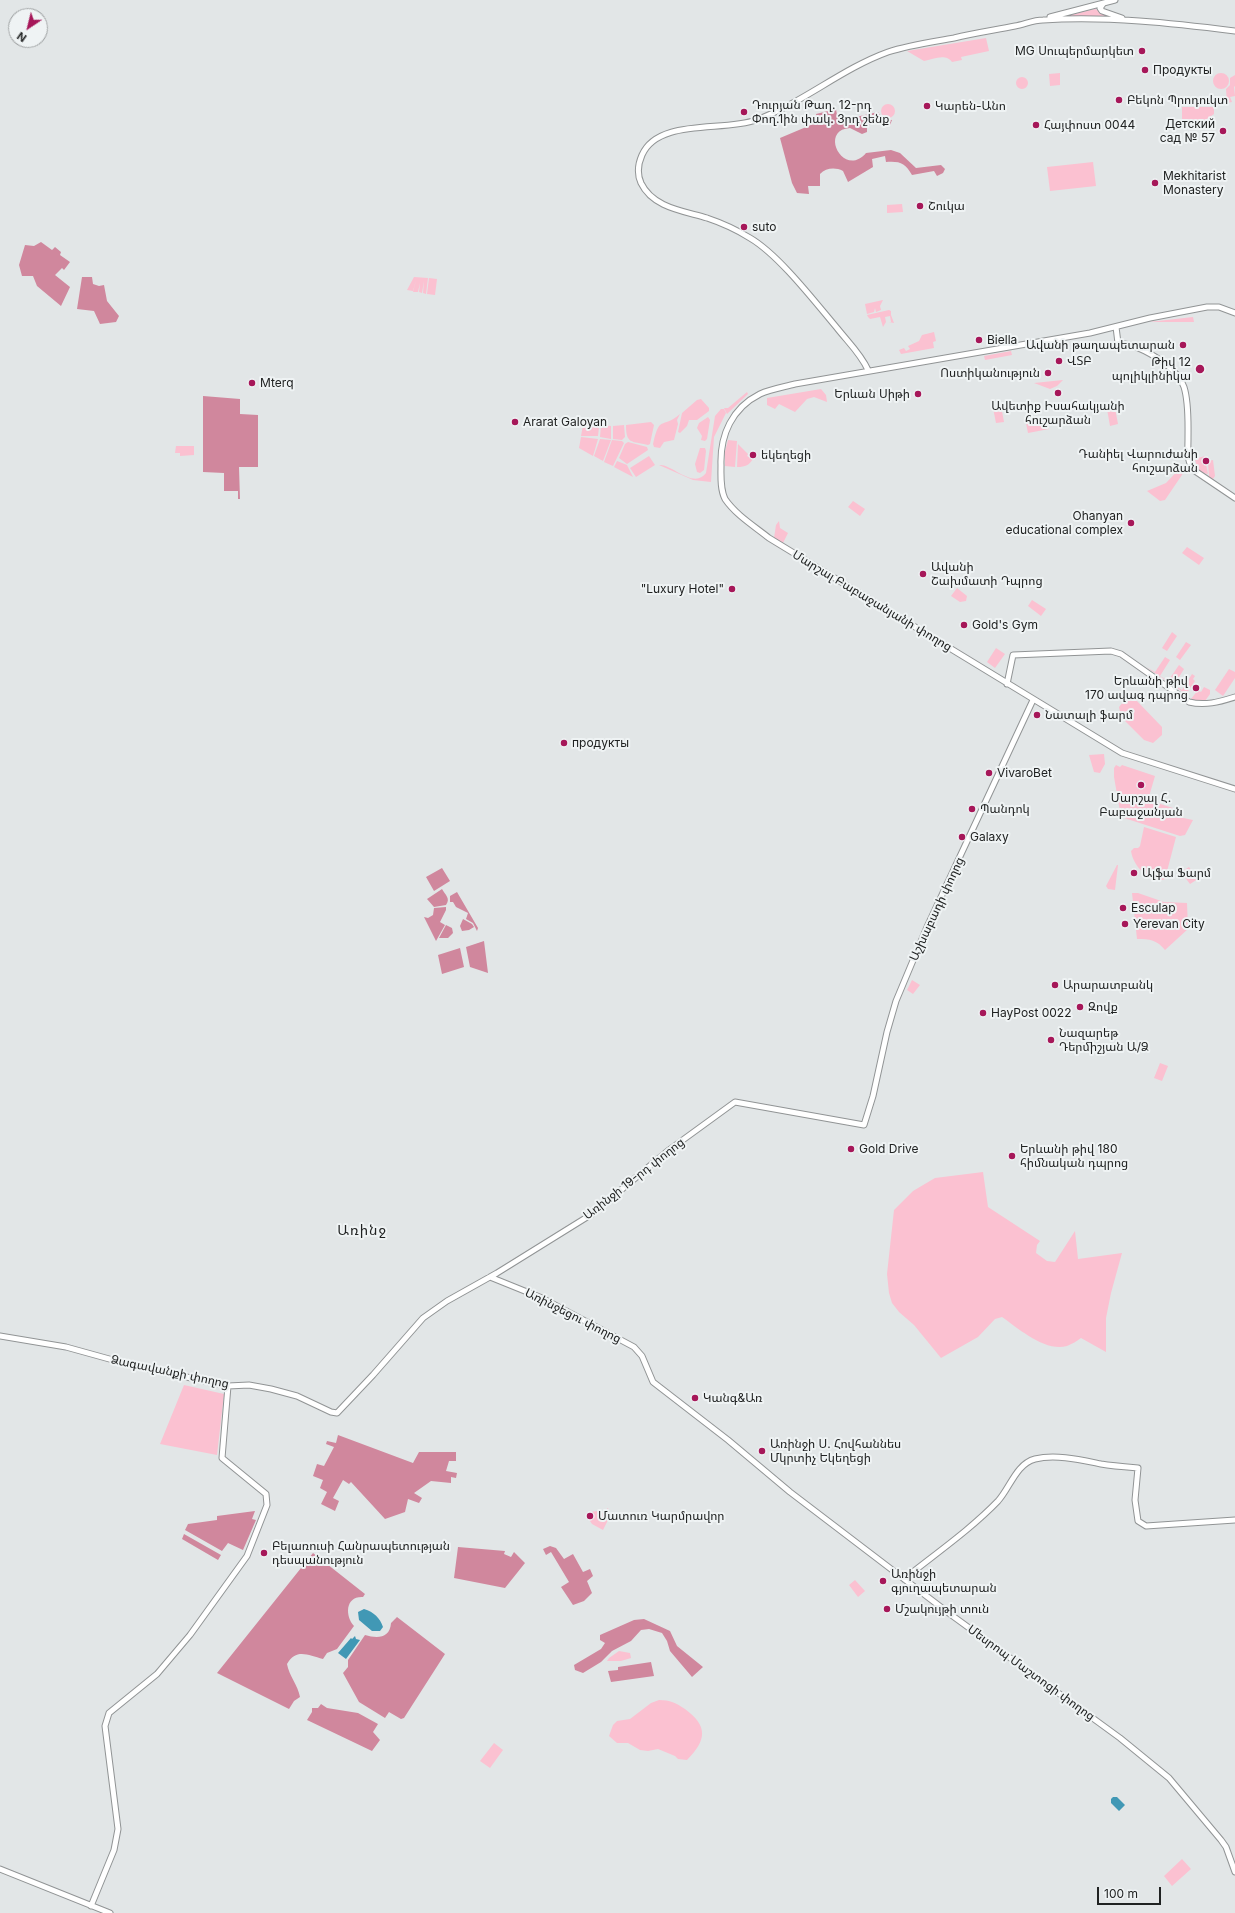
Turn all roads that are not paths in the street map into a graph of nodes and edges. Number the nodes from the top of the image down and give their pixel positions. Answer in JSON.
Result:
{"nodes":[{"id":1,"x":1115,"y":0,"type":"edge"},
{"id":2,"x":1103,"y":4,"type":"junction"},
{"id":3,"x":1041,"y":20,"type":"junction"},
{"id":4,"x":1129,"y":20,"type":"junction"},
{"id":5,"x":1235,"y":31,"type":"edge"},
{"id":6,"x":1235,"y":313,"type":"edge"},
{"id":7,"x":1116,"y":327,"type":"junction"},
{"id":8,"x":868,"y":370,"type":"junction"},
{"id":9,"x":1235,"y":498,"type":"edge"},
{"id":10,"x":1007,"y":684,"type":"junction"},
{"id":11,"x":1235,"y":697,"type":"edge"},
{"id":12,"x":1033,"y":700,"type":"junction"},
{"id":13,"x":1235,"y":789,"type":"edge"},
{"id":14,"x":735,"y":1102,"type":"joint"},
{"id":15,"x":490,"y":1278,"type":"junction"},
{"id":16,"x":0,"y":1336,"type":"edge"},
{"id":17,"x":651,"y":1379,"type":"joint"},
{"id":18,"x":228,"y":1386,"type":"junction"},
{"id":19,"x":1235,"y":1520,"type":"edge"},
{"id":20,"x":904,"y":1579,"type":"junction"},
{"id":21,"x":0,"y":1870,"type":"edge"},
{"id":22,"x":1235,"y":1872,"type":"edge"},
{"id":23,"x":91,"y":1906,"type":"junction"},
{"id":24,"x":110,"y":1913,"type":"edge"}],
"edges":[{"from":1,"to":2,"type":"street"},
{"from":2,"to":3,"type":"street"},
{"from":2,"to":4,"type":"street"},
{"from":3,"to":4,"type":"street"},
{"from":3,"to":8,"type":"street"},
{"from":4,"to":5,"type":"street"},
{"from":6,"to":7,"type":"street","name":"Մարշալ Բաբաջանյանի փողոց"},
{"from":7,"to":8,"type":"street","name":"Մարշալ Բաբաջանյանի փողոց"},
{"from":7,"to":9,"type":"street"},
{"from":8,"to":10,"type":"street","name":"Մարշալ Բաբաջանյանի փողոց"},
{"from":10,"to":11,"type":"street"},
{"from":10,"to":12,"type":"street","name":"Մարշալ Բաբաջանյանի փողոց"},
{"from":12,"to":13,"type":"street","name":"Մարշալ Բաբաջանյանի փողոց"},
{"from":12,"to":14,"type":"street","name":"Աշխաբադի փողոց"},
{"from":14,"to":15,"type":"street","name":"Առինջի 19-րդ փողոց"},
{"from":15,"to":17,"type":"street","name":"Առինջեցու փողոց"},
{"from":15,"to":18,"type":"street","name":"Ձագավանքի փողոց"},
{"from":16,"to":18,"type":"street","name":"Ձագավանքի փողոց"},
{"from":17,"to":20,"type":"street","name":"Մեսրոպ Մաշտոցի փողոց"},
{"from":18,"to":23,"type":"street"},
{"from":19,"to":20,"type":"street"},
{"from":20,"to":22,"type":"street","name":"Մեսրոպ Մաշտոցի փողոց"},
{"from":21,"to":23,"type":"street"},
{"from":23,"to":24,"type":"street"}]}
